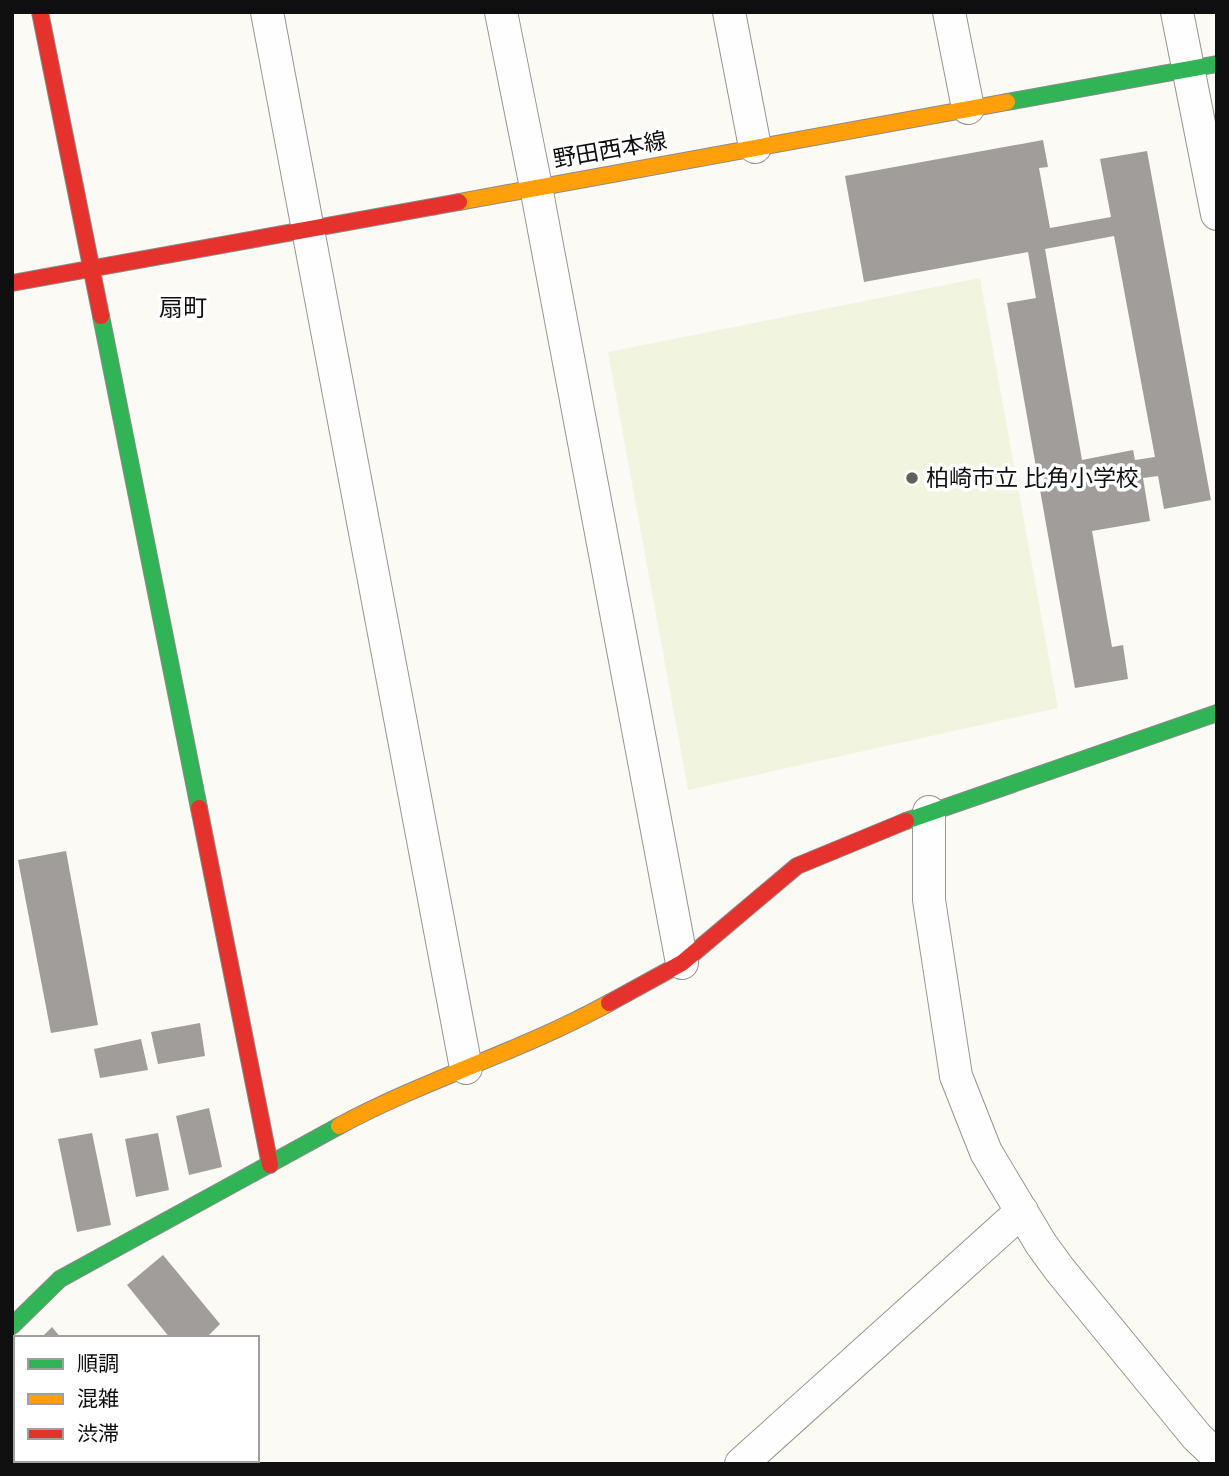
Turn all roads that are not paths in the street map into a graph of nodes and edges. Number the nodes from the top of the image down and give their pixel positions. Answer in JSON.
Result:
{"nodes":[{"id":1,"x":40,"y":12,"type":"edge"},
{"id":2,"x":267,"y":12,"type":"edge"},
{"id":3,"x":501,"y":12,"type":"edge"},
{"id":4,"x":729,"y":12,"type":"edge"},
{"id":5,"x":949,"y":12,"type":"edge"},
{"id":6,"x":1177,"y":12,"type":"edge"},
{"id":7,"x":1203,"y":66,"type":"edge"},
{"id":8,"x":968,"y":108,"type":"junction"},
{"id":9,"x":755,"y":147,"type":"junction"},
{"id":10,"x":536,"y":187,"type":"junction"},
{"id":11,"x":1217,"y":215,"type":"edge"},
{"id":12,"x":308,"y":229,"type":"junction"},
{"id":13,"x":91,"y":269,"type":"junction"},
{"id":14,"x":12,"y":283,"type":"edge"},
{"id":15,"x":1217,"y":713,"type":"edge"},
{"id":16,"x":929,"y":812,"type":"junction"},
{"id":17,"x":682,"y":963,"type":"junction"},
{"id":18,"x":466,"y":1068,"type":"junction"},
{"id":19,"x":270,"y":1165,"type":"junction"},
{"id":20,"x":1022,"y":1211,"type":"junction"},
{"id":21,"x":12,"y":1326,"type":"edge"},
{"id":22,"x":1217,"y":1457,"type":"edge"},
{"id":23,"x":741,"y":1464,"type":"edge"}],
"edges":[{"from":1,"to":13,"type":"street"},
{"from":2,"to":12,"type":"street"},
{"from":3,"to":10,"type":"street"},
{"from":4,"to":9,"type":"street"},
{"from":5,"to":8,"type":"street"},
{"from":6,"to":7,"type":"street"},
{"from":7,"to":8,"type":"street","name":"野田西本線"},
{"from":7,"to":11,"type":"street"},
{"from":8,"to":9,"type":"street","name":"野田西本線"},
{"from":9,"to":10,"type":"street","name":"野田西本線"},
{"from":10,"to":12,"type":"street","name":"野田西本線"},
{"from":10,"to":17,"type":"street"},
{"from":12,"to":13,"type":"street","name":"野田西本線"},
{"from":12,"to":18,"type":"street"},
{"from":13,"to":14,"type":"street","name":"野田西本線"},
{"from":13,"to":19,"type":"street"},
{"from":15,"to":16,"type":"street"},
{"from":16,"to":17,"type":"street"},
{"from":16,"to":20,"type":"street"},
{"from":17,"to":18,"type":"street"},
{"from":18,"to":19,"type":"street"},
{"from":19,"to":21,"type":"street"},
{"from":20,"to":22,"type":"street"},
{"from":20,"to":23,"type":"street"}]}
